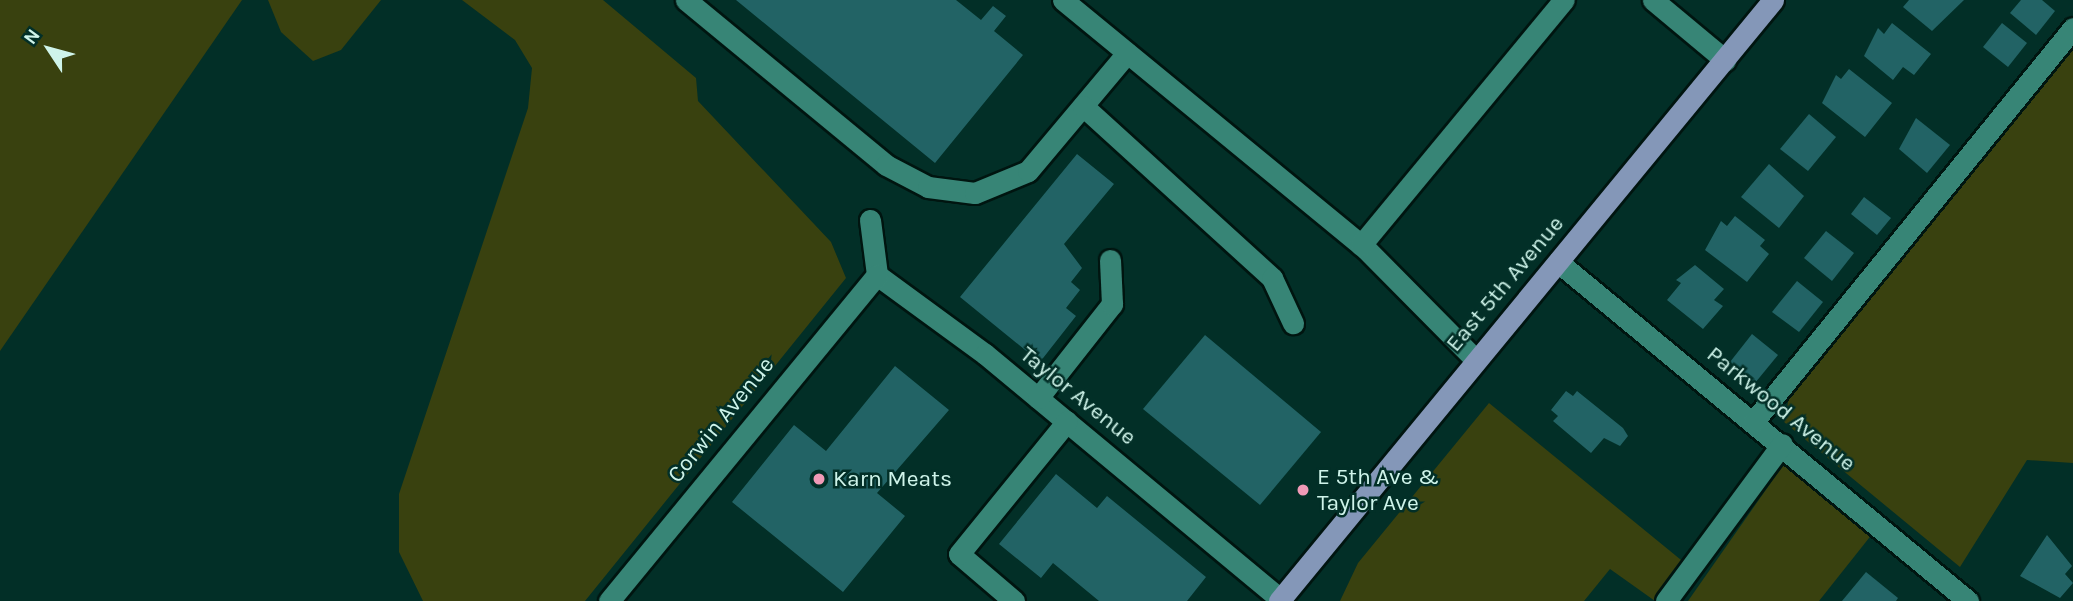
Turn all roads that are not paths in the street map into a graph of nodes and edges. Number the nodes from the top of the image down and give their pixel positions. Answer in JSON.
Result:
{"nodes":[{"id":1,"x":686,"y":0,"type":"edge"},
{"id":2,"x":1063,"y":0,"type":"edge"},
{"id":3,"x":1564,"y":0,"type":"edge"},
{"id":4,"x":1653,"y":0,"type":"edge"},
{"id":5,"x":1773,"y":0,"type":"edge"},
{"id":6,"x":2073,"y":28,"type":"edge"},
{"id":7,"x":1127,"y":53,"type":"junction"},
{"id":8,"x":1725,"y":60,"type":"junction"},
{"id":9,"x":1083,"y":106,"type":"junction"},
{"id":10,"x":870,"y":220,"type":"dead end"},
{"id":11,"x":1361,"y":245,"type":"junction"},
{"id":12,"x":1110,"y":260,"type":"dead end"},
{"id":13,"x":1558,"y":262,"type":"junction"},
{"id":14,"x":877,"y":275,"type":"junction"},
{"id":15,"x":1293,"y":323,"type":"dead end"},
{"id":16,"x":1476,"y":360,"type":"junction"},
{"id":17,"x":1038,"y":398,"type":"junction"},
{"id":18,"x":1067,"y":421,"type":"junction"},
{"id":19,"x":1754,"y":421,"type":"junction"},
{"id":20,"x":1782,"y":444,"type":"junction"},
{"id":21,"x":1281,"y":600,"type":"edge"},
{"id":22,"x":609,"y":601,"type":"edge"},
{"id":23,"x":1014,"y":601,"type":"edge"},
{"id":24,"x":1666,"y":601,"type":"edge"},
{"id":25,"x":1968,"y":601,"type":"edge"}],
"edges":[{"from":1,"to":9,"type":"street"},
{"from":2,"to":7,"type":"street"},
{"from":3,"to":11,"type":"street"},
{"from":4,"to":8,"type":"street"},
{"from":5,"to":8,"type":"main road","name":"East 5th Avenue"},
{"from":6,"to":19,"type":"street"},
{"from":7,"to":9,"type":"street"},
{"from":7,"to":11,"type":"street"},
{"from":8,"to":13,"type":"main road","name":"East 5th Avenue"},
{"from":9,"to":15,"type":"street"},
{"from":10,"to":14,"type":"street"},
{"from":11,"to":16,"type":"street"},
{"from":12,"to":17,"type":"street"},
{"from":13,"to":16,"type":"main road","name":"East 5th Avenue"},
{"from":13,"to":19,"type":"street","name":"Parkwood Avenue"},
{"from":14,"to":17,"type":"street","name":"Taylor Avenue"},
{"from":14,"to":22,"type":"street","name":"Corwin Avenue"},
{"from":16,"to":21,"type":"main road","name":"East 5th Avenue"},
{"from":17,"to":18,"type":"street","name":"Taylor Avenue"},
{"from":18,"to":21,"type":"street","name":"Taylor Avenue"},
{"from":18,"to":23,"type":"street"},
{"from":19,"to":20,"type":"street","name":"Parkwood Avenue"},
{"from":20,"to":24,"type":"street"},
{"from":20,"to":25,"type":"street","name":"Parkwood Avenue"}]}
